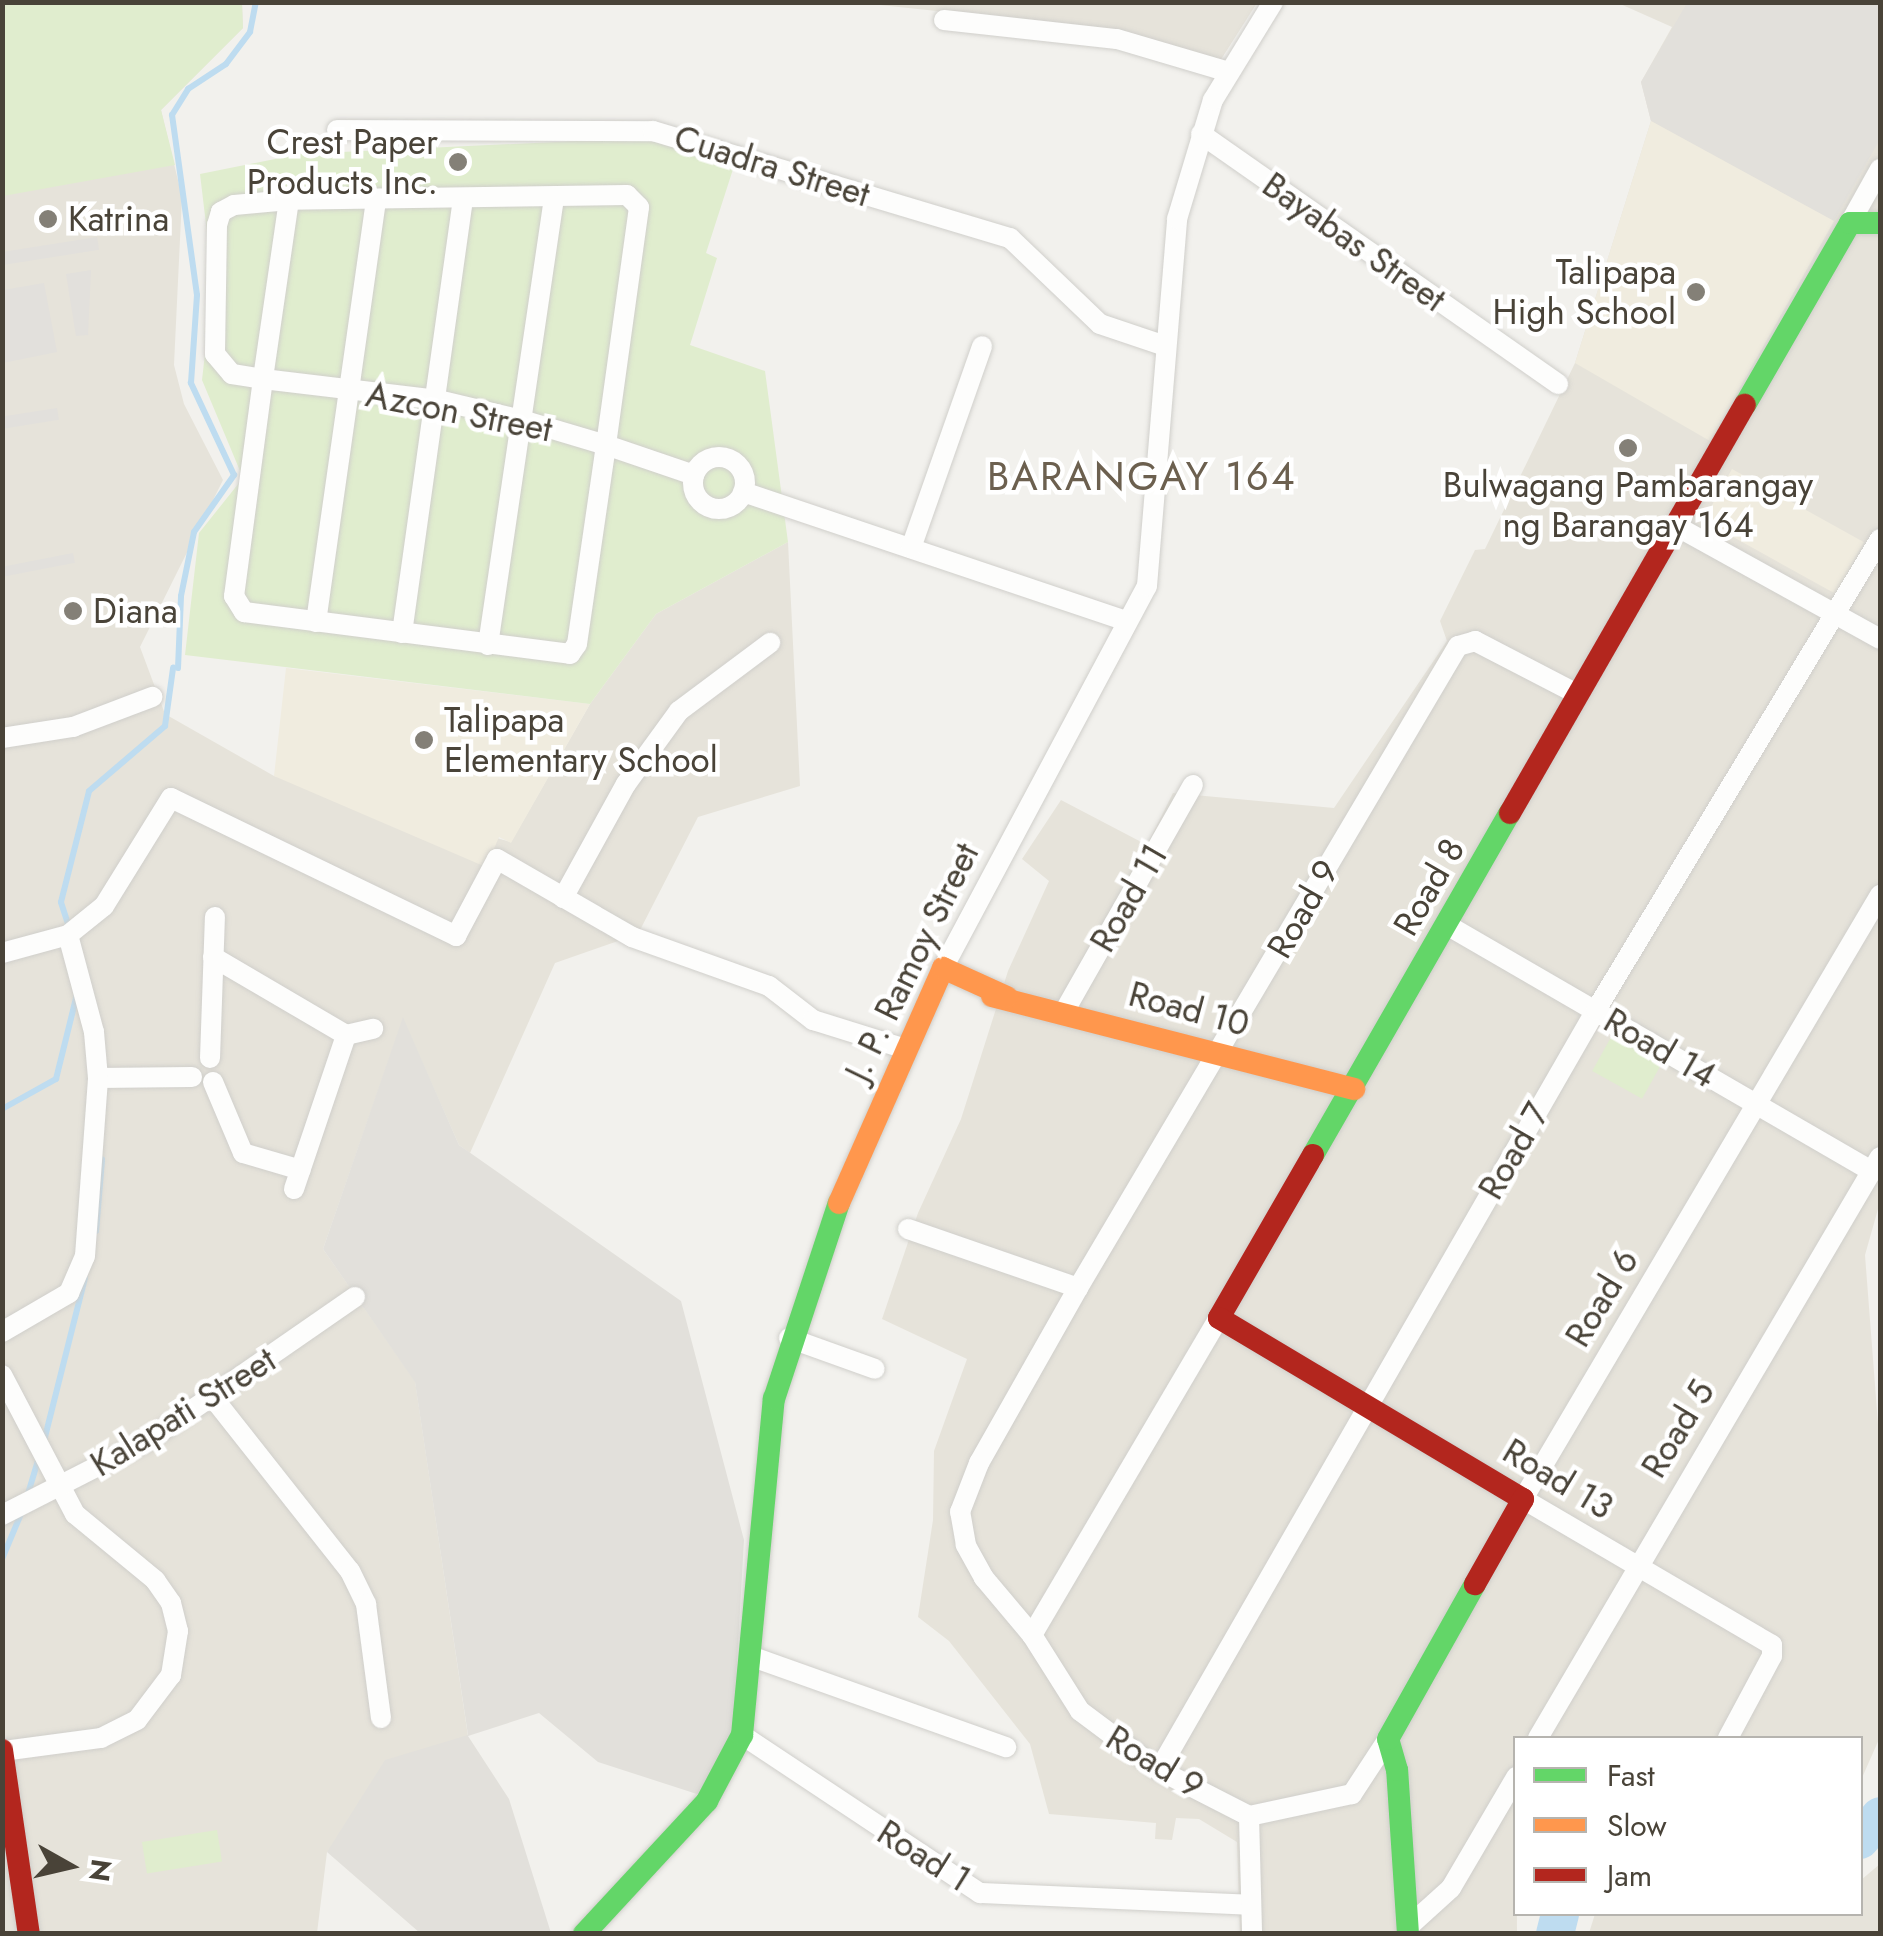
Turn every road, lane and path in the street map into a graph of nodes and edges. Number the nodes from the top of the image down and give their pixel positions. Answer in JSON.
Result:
{"nodes":[{"id":1,"x":1273,"y":2,"type":"edge"},
{"id":2,"x":944,"y":20,"type":"dead end"},
{"id":3,"x":1229,"y":72,"type":"junction"},
{"id":4,"x":337,"y":130,"type":"dead end"},
{"id":5,"x":1200,"y":134,"type":"junction"},
{"id":6,"x":1880,"y":170,"type":"edge"},
{"id":7,"x":554,"y":198,"type":"junction"},
{"id":8,"x":289,"y":200,"type":"junction"},
{"id":9,"x":463,"y":200,"type":"junction"},
{"id":10,"x":376,"y":201,"type":"junction"},
{"id":11,"x":1850,"y":223,"type":"junction"},
{"id":12,"x":1880,"y":224,"type":"edge"},
{"id":13,"x":1162,"y":345,"type":"junction"},
{"id":14,"x":982,"y":346,"type":"dead end"},
{"id":15,"x":263,"y":379,"type":"junction"},
{"id":16,"x":1558,"y":384,"type":"dead end"},
{"id":17,"x":349,"y":390,"type":"junction"},
{"id":18,"x":438,"y":400,"type":"junction"},
{"id":19,"x":522,"y":420,"type":"junction"},
{"id":20,"x":606,"y":445,"type":"junction"},
{"id":21,"x":694,"y":475,"type":"junction"},
{"id":22,"x":743,"y":492,"type":"junction"},
{"id":23,"x":1678,"y":527,"type":"junction"},
{"id":24,"x":1880,"y":539,"type":"edge"},
{"id":25,"x":911,"y":548,"type":"junction"},
{"id":26,"x":1838,"y":614,"type":"junction"},
{"id":27,"x":1127,"y":621,"type":"junction"},
{"id":28,"x":316,"y":622,"type":"junction"},
{"id":29,"x":402,"y":634,"type":"junction"},
{"id":30,"x":1880,"y":639,"type":"edge"},
{"id":31,"x":770,"y":643,"type":"dead end"},
{"id":32,"x":488,"y":645,"type":"junction"},
{"id":33,"x":1579,"y":695,"type":"junction"},
{"id":34,"x":152,"y":697,"type":"dead end"},
{"id":35,"x":2,"y":738,"type":"edge"},
{"id":36,"x":1193,"y":785,"type":"dead end"},
{"id":37,"x":1880,"y":895,"type":"edge"},
{"id":38,"x":563,"y":898,"type":"junction"},
{"id":39,"x":216,"y":917,"type":"dead end"},
{"id":40,"x":1447,"y":925,"type":"junction"},
{"id":41,"x":68,"y":935,"type":"junction"},
{"id":42,"x":2,"y":953,"type":"edge"},
{"id":43,"x":213,"y":957,"type":"junction"},
{"id":44,"x":939,"y":976,"type":"junction"},
{"id":45,"x":1596,"y":1010,"type":"junction"},
{"id":46,"x":1064,"y":1012,"type":"junction"},
{"id":47,"x":373,"y":1029,"type":"dead end"},
{"id":48,"x":346,"y":1035,"type":"junction"},
{"id":49,"x":903,"y":1048,"type":"junction"},
{"id":50,"x":1219,"y":1053,"type":"junction"},
{"id":51,"x":198,"y":1068,"type":"junction"},
{"id":52,"x":98,"y":1073,"type":"junction"},
{"id":53,"x":1354,"y":1089,"type":"junction"},
{"id":54,"x":1757,"y":1104,"type":"junction"},
{"id":55,"x":1876,"y":1164,"type":"edge"},
{"id":56,"x":908,"y":1229,"type":"dead end"},
{"id":57,"x":1078,"y":1288,"type":"junction"},
{"id":58,"x":355,"y":1297,"type":"dead end"},
{"id":59,"x":1219,"y":1318,"type":"junction"},
{"id":60,"x":2,"y":1332,"type":"edge"},
{"id":61,"x":789,"y":1338,"type":"junction"},
{"id":62,"x":875,"y":1369,"type":"dead end"},
{"id":63,"x":2,"y":1374,"type":"edge"},
{"id":64,"x":214,"y":1399,"type":"junction"},
{"id":65,"x":1366,"y":1407,"type":"junction"},
{"id":66,"x":59,"y":1487,"type":"junction"},
{"id":67,"x":1523,"y":1499,"type":"junction"},
{"id":68,"x":2,"y":1515,"type":"edge"},
{"id":69,"x":1637,"y":1567,"type":"junction"},
{"id":70,"x":1032,"y":1635,"type":"junction"},
{"id":71,"x":750,"y":1656,"type":"junction"},
{"id":72,"x":381,"y":1718,"type":"dead end"},
{"id":73,"x":742,"y":1735,"type":"junction"},
{"id":74,"x":1539,"y":1736,"type":"edge"},
{"id":75,"x":1729,"y":1736,"type":"edge"},
{"id":76,"x":1388,"y":1739,"type":"junction"},
{"id":77,"x":1006,"y":1747,"type":"dead end"},
{"id":78,"x":3,"y":1751,"type":"edge"},
{"id":79,"x":1158,"y":1770,"type":"junction"},
{"id":80,"x":1513,"y":1781,"type":"edge"},
{"id":81,"x":1249,"y":1816,"type":"junction"},
{"id":82,"x":1251,"y":1905,"type":"junction"},
{"id":83,"x":1408,"y":1930,"type":"edge"},
{"id":84,"x":29,"y":1934,"type":"edge"},
{"id":85,"x":584,"y":1934,"type":"edge"},
{"id":86,"x":1252,"y":1934,"type":"edge"}],
"edges":[{"from":1,"to":3,"type":"street","name":"J. P. Ramoy Street"},
{"from":2,"to":3,"type":"street"},
{"from":3,"to":5,"type":"street","name":"J. P. Ramoy Street"},
{"from":4,"to":13,"type":"street","name":"Cuadra Street"},
{"from":5,"to":13,"type":"street","name":"J. P. Ramoy Street"},
{"from":5,"to":16,"type":"street","name":"Bayabas Street"},
{"from":6,"to":11,"type":"street","name":"Road 8"},
{"from":7,"to":9,"type":"street"},
{"from":7,"to":19,"type":"street"},
{"from":7,"to":20,"type":"street"},
{"from":8,"to":10,"type":"street"},
{"from":8,"to":15,"type":"street"},
{"from":8,"to":15,"type":"street","name":"Azcon Street"},
{"from":9,"to":10,"type":"street"},
{"from":9,"to":18,"type":"street"},
{"from":10,"to":17,"type":"street"},
{"from":11,"to":12,"type":"street"},
{"from":11,"to":23,"type":"street","name":"Road 8"},
{"from":13,"to":27,"type":"street","name":"J. P. Ramoy Street"},
{"from":14,"to":25,"type":"street"},
{"from":15,"to":17,"type":"street","name":"Azcon Street"},
{"from":15,"to":28,"type":"street"},
{"from":17,"to":18,"type":"street","name":"Azcon Street"},
{"from":17,"to":28,"type":"street"},
{"from":18,"to":19,"type":"street","name":"Azcon Street"},
{"from":18,"to":29,"type":"street"},
{"from":19,"to":20,"type":"street","name":"Azcon Street"},
{"from":19,"to":32,"type":"street"},
{"from":20,"to":21,"type":"street","name":"Azcon Street"},
{"from":20,"to":32,"type":"street"},
{"from":21,"to":22,"type":"street"},
{"from":21,"to":22,"type":"street"},
{"from":22,"to":25,"type":"street"},
{"from":23,"to":26,"type":"street"},
{"from":23,"to":33,"type":"street","name":"Road 8"},
{"from":24,"to":26,"type":"street","name":"Road 7"},
{"from":25,"to":27,"type":"street"},
{"from":26,"to":30,"type":"street"},
{"from":26,"to":45,"type":"street","name":"Road 7"},
{"from":27,"to":44,"type":"street","name":"J. P. Ramoy Street"},
{"from":28,"to":29,"type":"street"},
{"from":29,"to":32,"type":"street"},
{"from":31,"to":38,"type":"street"},
{"from":33,"to":40,"type":"street","name":"Road 8"},
{"from":33,"to":50,"type":"street","name":"Road 9"},
{"from":34,"to":35,"type":"street"},
{"from":36,"to":46,"type":"street","name":"Road 11"},
{"from":37,"to":54,"type":"street","name":"Road 6"},
{"from":38,"to":41,"type":"street"},
{"from":38,"to":49,"type":"street"},
{"from":39,"to":43,"type":"street"},
{"from":40,"to":45,"type":"street","name":"Road 14"},
{"from":40,"to":53,"type":"street","name":"Road 8"},
{"from":41,"to":42,"type":"street"},
{"from":41,"to":52,"type":"street"},
{"from":43,"to":48,"type":"street"},
{"from":43,"to":51,"type":"street"},
{"from":44,"to":46,"type":"street","name":"Road 10"},
{"from":44,"to":49,"type":"street","name":"J. P. Ramoy Street"},
{"from":45,"to":54,"type":"street","name":"Road 14"},
{"from":45,"to":65,"type":"street","name":"Road 7"},
{"from":46,"to":50,"type":"street","name":"Road 10"},
{"from":47,"to":48,"type":"street"},
{"from":48,"to":51,"type":"street"},
{"from":49,"to":61,"type":"street","name":"J. P. Ramoy Street"},
{"from":50,"to":53,"type":"street","name":"Road 10"},
{"from":50,"to":57,"type":"street","name":"Road 9"},
{"from":51,"to":52,"type":"street"},
{"from":52,"to":60,"type":"street"},
{"from":53,"to":59,"type":"street","name":"Road 8"},
{"from":54,"to":55,"type":"street","name":"Road 14"},
{"from":54,"to":67,"type":"street","name":"Road 6"},
{"from":55,"to":69,"type":"street","name":"Road 5"},
{"from":56,"to":57,"type":"street"},
{"from":57,"to":70,"type":"street","name":"Road 9"},
{"from":58,"to":64,"type":"street","name":"Kalapati Street"},
{"from":59,"to":65,"type":"street","name":"Road 13"},
{"from":59,"to":70,"type":"street","name":"Road 8"},
{"from":61,"to":62,"type":"street"},
{"from":61,"to":71,"type":"street","name":"J. P. Ramoy Street"},
{"from":63,"to":66,"type":"street"},
{"from":64,"to":66,"type":"street","name":"Kalapati Street"},
{"from":64,"to":72,"type":"street"},
{"from":65,"to":67,"type":"street","name":"Road 13"},
{"from":65,"to":79,"type":"street","name":"Road 7"},
{"from":66,"to":68,"type":"street","name":"Kalapati Street"},
{"from":66,"to":78,"type":"street"},
{"from":67,"to":69,"type":"street","name":"Road 13"},
{"from":67,"to":76,"type":"street","name":"Road 6"},
{"from":69,"to":74,"type":"street","name":"Road 5"},
{"from":69,"to":75,"type":"street","name":"Road 13"},
{"from":70,"to":79,"type":"street","name":"Road 9"},
{"from":71,"to":73,"type":"street","name":"J. P. Ramoy Street"},
{"from":71,"to":77,"type":"street"},
{"from":73,"to":82,"type":"street","name":"Road 1"},
{"from":73,"to":85,"type":"street","name":"J. P. Ramoy Street"},
{"from":76,"to":81,"type":"street"},
{"from":76,"to":83,"type":"street"},
{"from":78,"to":84,"type":"street"},
{"from":79,"to":81,"type":"street","name":"Road 9"},
{"from":80,"to":83,"type":"street"},
{"from":81,"to":82,"type":"street"},
{"from":82,"to":86,"type":"street"}]}
